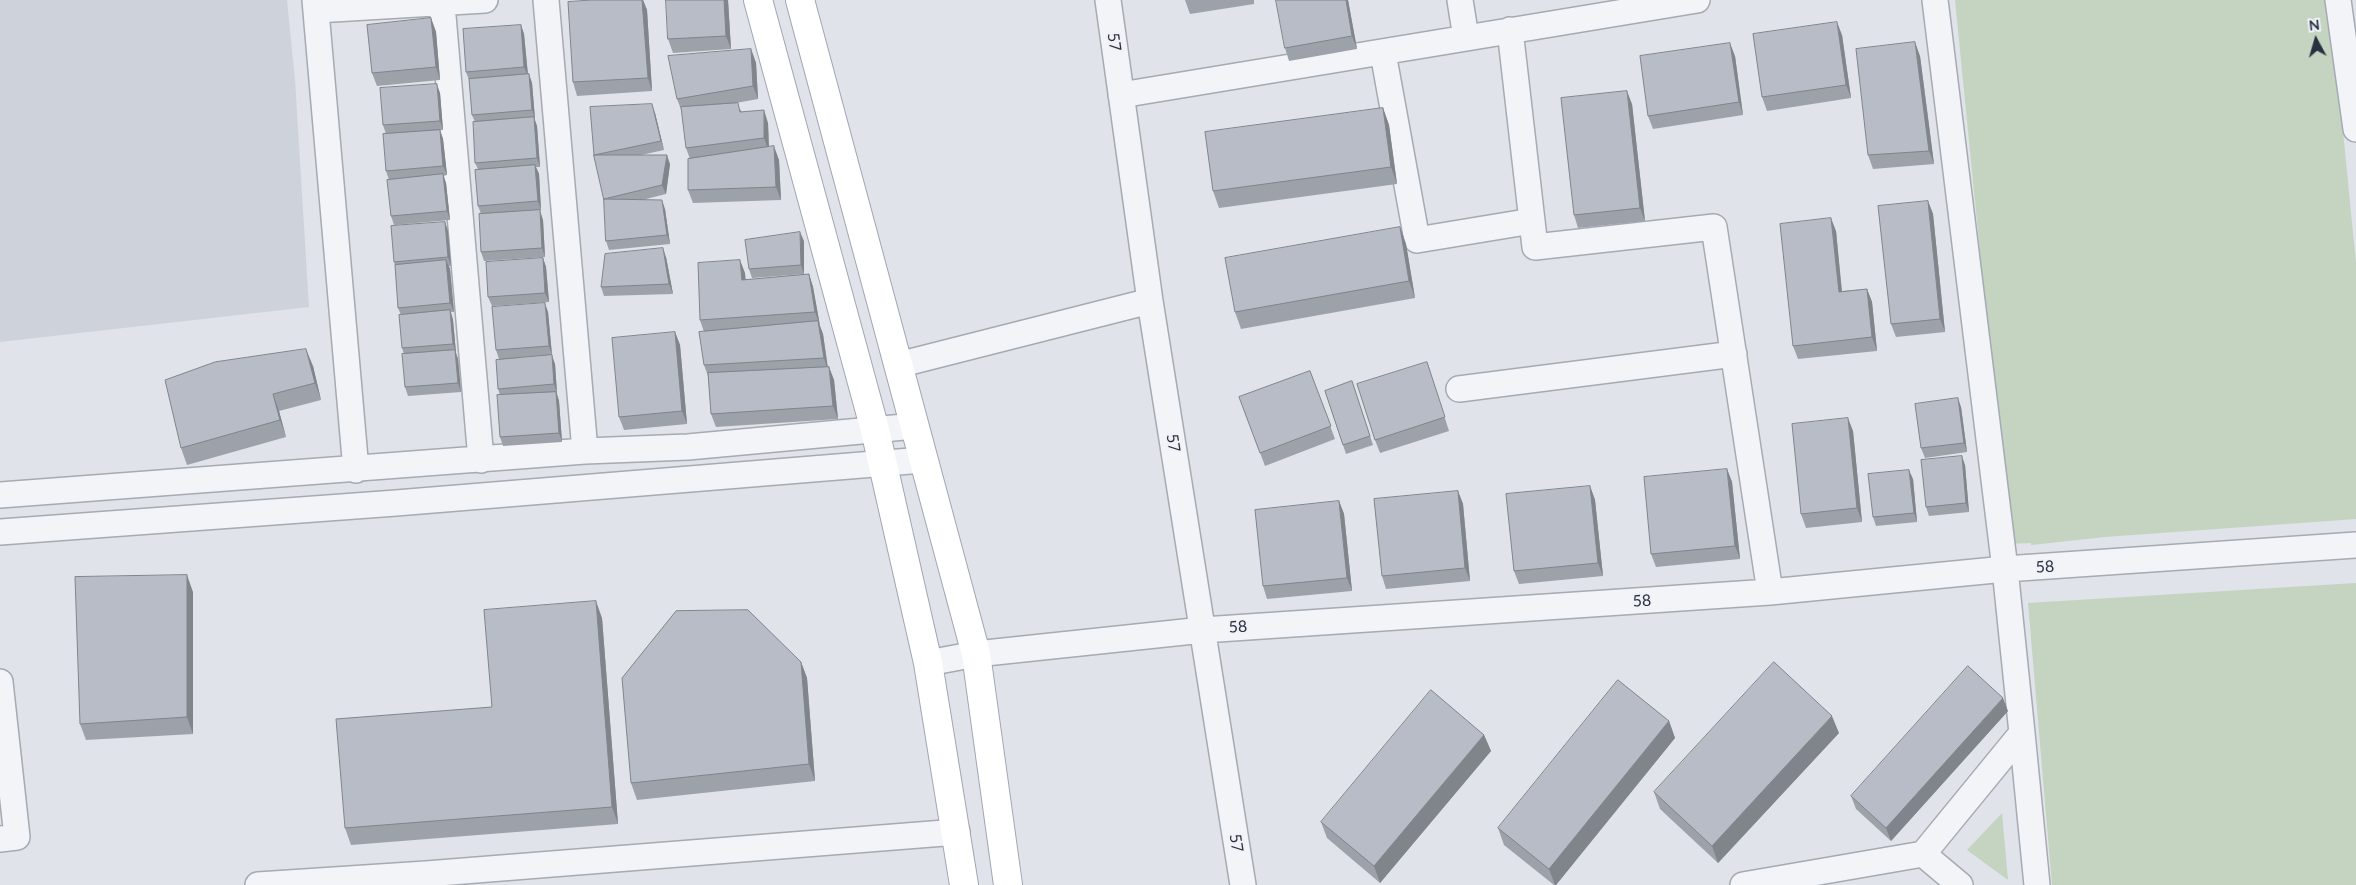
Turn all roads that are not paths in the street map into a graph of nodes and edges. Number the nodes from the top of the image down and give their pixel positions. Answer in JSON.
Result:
{"nodes":[{"id":1,"x":485,"y":0,"type":"edge"},
{"id":2,"x":546,"y":0,"type":"edge"},
{"id":3,"x":758,"y":0,"type":"edge"},
{"id":4,"x":800,"y":0,"type":"edge"},
{"id":5,"x":1108,"y":0,"type":"edge"},
{"id":6,"x":1460,"y":0,"type":"edge"},
{"id":7,"x":1696,"y":0,"type":"edge"},
{"id":8,"x":1935,"y":0,"type":"edge"},
{"id":9,"x":2338,"y":0,"type":"edge"},
{"id":10,"x":1669,"y":2,"type":"edge"},
{"id":11,"x":442,"y":4,"type":"junction"},
{"id":12,"x":316,"y":5,"type":"edge"},
{"id":13,"x":1510,"y":30,"type":"junction"},
{"id":14,"x":1466,"y":38,"type":"junction"},
{"id":15,"x":1382,"y":53,"type":"junction"},
{"id":16,"x":1121,"y":95,"type":"junction"},
{"id":17,"x":2356,"y":129,"type":"edge"},
{"id":18,"x":1532,"y":221,"type":"junction"},
{"id":19,"x":1150,"y":301,"type":"junction"},
{"id":20,"x":1734,"y":354,"type":"junction"},
{"id":21,"x":898,"y":365,"type":"junction"},
{"id":22,"x":1459,"y":389,"type":"dead end"},
{"id":23,"x":915,"y":426,"type":"junction"},
{"id":24,"x":875,"y":430,"type":"junction"},
{"id":25,"x":585,"y":451,"type":"junction"},
{"id":26,"x":481,"y":460,"type":"junction"},
{"id":27,"x":923,"y":460,"type":"junction"},
{"id":28,"x":882,"y":464,"type":"junction"},
{"id":29,"x":356,"y":470,"type":"junction"},
{"id":30,"x":0,"y":496,"type":"edge"},
{"id":31,"x":0,"y":532,"type":"edge"},
{"id":32,"x":2356,"y":545,"type":"edge"},
{"id":33,"x":2005,"y":569,"type":"junction"},
{"id":34,"x":1770,"y":592,"type":"junction"},
{"id":35,"x":1203,"y":630,"type":"junction"},
{"id":36,"x":976,"y":654,"type":"junction"},
{"id":37,"x":928,"y":663,"type":"junction"},
{"id":38,"x":0,"y":682,"type":"edge"},
{"id":39,"x":2022,"y":733,"type":"junction"},
{"id":40,"x":957,"y":832,"type":"junction"},
{"id":41,"x":0,"y":839,"type":"edge"},
{"id":42,"x":1923,"y":854,"type":"junction"},
{"id":43,"x":426,"y":880,"type":"edge"},
{"id":44,"x":258,"y":885,"type":"edge"},
{"id":45,"x":964,"y":885,"type":"edge"},
{"id":46,"x":1008,"y":885,"type":"edge"},
{"id":47,"x":1243,"y":885,"type":"edge"},
{"id":48,"x":1744,"y":885,"type":"edge"},
{"id":49,"x":1960,"y":885,"type":"edge"},
{"id":50,"x":2037,"y":885,"type":"edge"}],
"edges":[{"from":1,"to":11,"type":"street"},
{"from":2,"to":25,"type":"street"},
{"from":3,"to":24,"type":"main road"},
{"from":4,"to":21,"type":"main road"},
{"from":5,"to":16,"type":"street","name":"57"},
{"from":6,"to":14,"type":"street"},
{"from":7,"to":10,"type":"street"},
{"from":8,"to":33,"type":"street"},
{"from":9,"to":17,"type":"street"},
{"from":10,"to":13,"type":"street"},
{"from":11,"to":12,"type":"street"},
{"from":11,"to":26,"type":"street"},
{"from":12,"to":29,"type":"street"},
{"from":13,"to":14,"type":"street"},
{"from":13,"to":18,"type":"street"},
{"from":14,"to":15,"type":"street"},
{"from":15,"to":16,"type":"street"},
{"from":15,"to":18,"type":"street"},
{"from":16,"to":19,"type":"street","name":"57"},
{"from":18,"to":20,"type":"street"},
{"from":19,"to":21,"type":"street"},
{"from":19,"to":35,"type":"street","name":"57"},
{"from":20,"to":22,"type":"street"},
{"from":20,"to":34,"type":"street"},
{"from":21,"to":23,"type":"main road"},
{"from":23,"to":24,"type":"street"},
{"from":23,"to":27,"type":"main road"},
{"from":24,"to":25,"type":"street"},
{"from":24,"to":28,"type":"main road"},
{"from":25,"to":26,"type":"street"},
{"from":26,"to":29,"type":"street"},
{"from":27,"to":28,"type":"street"},
{"from":27,"to":36,"type":"main road"},
{"from":28,"to":31,"type":"street"},
{"from":28,"to":37,"type":"main road"},
{"from":29,"to":30,"type":"street"},
{"from":32,"to":33,"type":"street","name":"58"},
{"from":33,"to":34,"type":"street","name":"58"},
{"from":33,"to":39,"type":"street"},
{"from":34,"to":35,"type":"street","name":"58"},
{"from":35,"to":36,"type":"street","name":"58"},
{"from":35,"to":47,"type":"street","name":"57"},
{"from":36,"to":37,"type":"street","name":"58"},
{"from":36,"to":46,"type":"main road"},
{"from":37,"to":40,"type":"main road"},
{"from":38,"to":41,"type":"street"},
{"from":39,"to":42,"type":"street"},
{"from":39,"to":50,"type":"street"},
{"from":40,"to":43,"type":"street"},
{"from":40,"to":45,"type":"main road"},
{"from":42,"to":48,"type":"street"},
{"from":42,"to":49,"type":"street"},
{"from":43,"to":44,"type":"street"}]}
